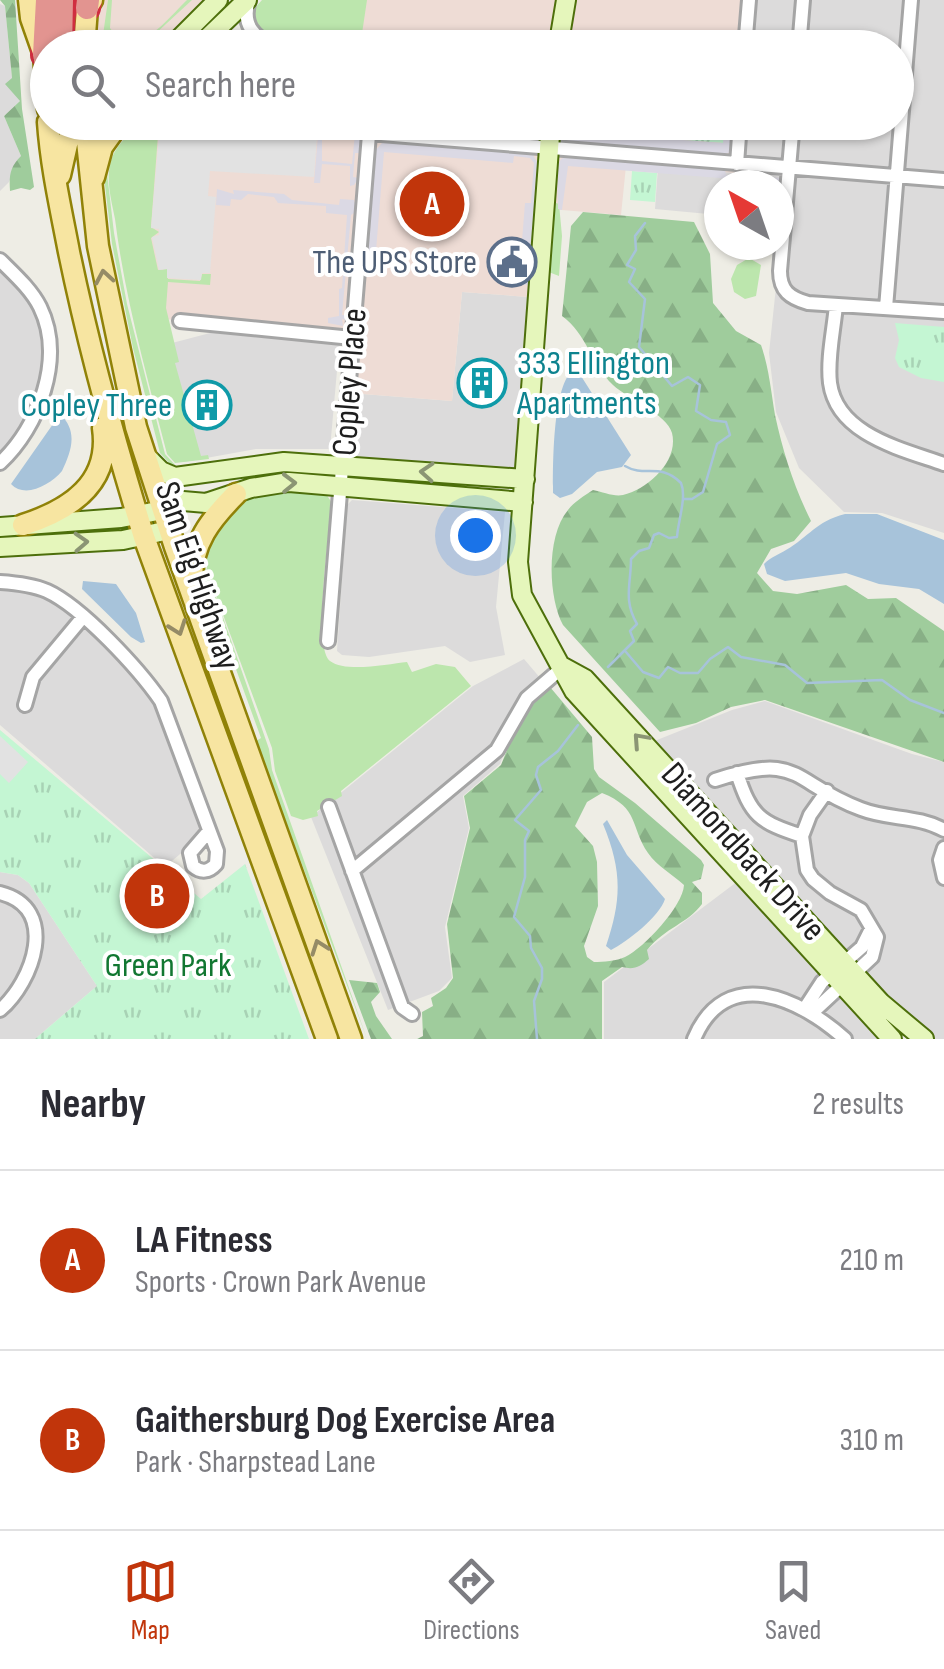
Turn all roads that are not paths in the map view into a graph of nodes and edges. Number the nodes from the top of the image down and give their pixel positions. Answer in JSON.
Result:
{"nodes":[{"id":1,"x":29,"y":0,"type":"edge"},
{"id":2,"x":47,"y":0,"type":"edge"},
{"id":3,"x":62,"y":0,"type":"edge"},
{"id":4,"x":218,"y":0,"type":"edge"},
{"id":5,"x":230,"y":0,"type":"edge"},
{"id":6,"x":248,"y":0,"type":"edge"},
{"id":7,"x":556,"y":0,"type":"edge"},
{"id":8,"x":566,"y":0,"type":"edge"},
{"id":9,"x":749,"y":0,"type":"edge"},
{"id":10,"x":803,"y":0,"type":"edge"},
{"id":11,"x":911,"y":0,"type":"edge"},
{"id":12,"x":89,"y":3,"type":"edge"},
{"id":13,"x":38,"y":30,"type":"edge"},
{"id":14,"x":50,"y":30,"type":"edge"},
{"id":15,"x":56,"y":30,"type":"edge"},
{"id":16,"x":88,"y":30,"type":"edge"},
{"id":17,"x":188,"y":30,"type":"edge"},
{"id":18,"x":206,"y":30,"type":"edge"},
{"id":19,"x":216,"y":30,"type":"edge"},
{"id":20,"x":250,"y":30,"type":"edge"},
{"id":21,"x":557,"y":30,"type":"edge"},
{"id":22,"x":561,"y":30,"type":"edge"},
{"id":23,"x":746,"y":30,"type":"edge"},
{"id":24,"x":800,"y":30,"type":"edge"},
{"id":25,"x":909,"y":30,"type":"edge"},
{"id":26,"x":51,"y":140,"type":"edge"},
{"id":27,"x":72,"y":140,"type":"edge"},
{"id":28,"x":84,"y":140,"type":"edge"},
{"id":29,"x":109,"y":140,"type":"edge"},
{"id":30,"x":368,"y":140,"type":"edge"},
{"id":31,"x":478,"y":140,"type":"edge"},
{"id":32,"x":551,"y":140,"type":"edge"},
{"id":33,"x":739,"y":140,"type":"edge"},
{"id":34,"x":791,"y":140,"type":"edge"},
{"id":35,"x":900,"y":140,"type":"edge"},
{"id":36,"x":550,"y":148,"type":"junction"},
{"id":37,"x":737,"y":164,"type":"junction"},
{"id":38,"x":789,"y":168,"type":"junction"},
{"id":39,"x":897,"y":176,"type":"junction"},
{"id":40,"x":944,"y":180,"type":"edge"},
{"id":41,"x":59,"y":197,"type":"junction"},
{"id":42,"x":92,"y":204,"type":"junction"},
{"id":43,"x":0,"y":260,"type":"edge"},
{"id":44,"x":836,"y":305,"type":"junction"},
{"id":45,"x":886,"y":308,"type":"junction"},
{"id":46,"x":944,"y":312,"type":"edge"},
{"id":47,"x":180,"y":320,"type":"dead end"},
{"id":48,"x":352,"y":338,"type":"junction"},
{"id":49,"x":96,"y":376,"type":"junction"},
{"id":50,"x":144,"y":454,"type":"junction"},
{"id":51,"x":0,"y":462,"type":"edge"},
{"id":52,"x":944,"y":464,"type":"edge"},
{"id":53,"x":344,"y":466,"type":"junction"},
{"id":54,"x":123,"y":468,"type":"junction"},
{"id":55,"x":525,"y":479,"type":"junction"},
{"id":56,"x":342,"y":486,"type":"junction"},
{"id":57,"x":236,"y":494,"type":"junction"},
{"id":58,"x":523,"y":502,"type":"junction"},
{"id":59,"x":164,"y":513,"type":"junction"},
{"id":60,"x":23,"y":524,"type":"junction"},
{"id":61,"x":0,"y":527,"type":"edge"},
{"id":62,"x":141,"y":527,"type":"junction"},
{"id":63,"x":0,"y":547,"type":"edge"},
{"id":64,"x":0,"y":582,"type":"edge"},
{"id":65,"x":195,"y":602,"type":"junction"},
{"id":66,"x":83,"y":617,"type":"junction"},
{"id":67,"x":328,"y":642,"type":"dead end"},
{"id":68,"x":563,"y":667,"type":"junction"},
{"id":69,"x":25,"y":705,"type":"dead end"},
{"id":70,"x":737,"y":773,"type":"junction"},
{"id":71,"x":716,"y":780,"type":"dead end"},
{"id":72,"x":827,"y":790,"type":"junction"},
{"id":73,"x":329,"y":807,"type":"dead end"},
{"id":74,"x":209,"y":830,"type":"dead end"},
{"id":75,"x":944,"y":830,"type":"edge"},
{"id":76,"x":802,"y":836,"type":"junction"},
{"id":77,"x":944,"y":848,"type":"edge"},
{"id":78,"x":352,"y":870,"type":"junction"},
{"id":79,"x":944,"y":878,"type":"edge"},
{"id":80,"x":0,"y":893,"type":"edge"},
{"id":81,"x":842,"y":974,"type":"junction"},
{"id":82,"x":0,"y":1010,"type":"edge"},
{"id":83,"x":809,"y":1010,"type":"junction"},
{"id":84,"x":412,"y":1014,"type":"dead end"},
{"id":85,"x":326,"y":1039,"type":"edge"},
{"id":86,"x":355,"y":1039,"type":"edge"},
{"id":87,"x":694,"y":1039,"type":"edge"},
{"id":88,"x":845,"y":1039,"type":"edge"},
{"id":89,"x":892,"y":1039,"type":"edge"},
{"id":90,"x":924,"y":1039,"type":"edge"}],
"edges":[{"from":1,"to":13,"type":"main road"},
{"from":2,"to":14,"type":"highway"},
{"from":3,"to":15,"type":"highway"},
{"from":4,"to":17,"type":"street"},
{"from":5,"to":18,"type":"street"},
{"from":6,"to":19,"type":"street"},
{"from":6,"to":20,"type":"street"},
{"from":7,"to":21,"type":"street"},
{"from":8,"to":22,"type":"street"},
{"from":9,"to":23,"type":"street"},
{"from":10,"to":24,"type":"street"},
{"from":11,"to":25,"type":"street"},
{"from":12,"to":16,"type":"main road"},
{"from":26,"to":41,"type":"main road","name":"Sam Eig Highway"},
{"from":27,"to":41,"type":"main road"},
{"from":28,"to":42,"type":"main road","name":"Sam Eig Highway"},
{"from":29,"to":42,"type":"main road"},
{"from":30,"to":48,"type":"street","name":"Copley Place"},
{"from":31,"to":36,"type":"street"},
{"from":32,"to":36,"type":"street","name":"Diamondback Drive"},
{"from":33,"to":37,"type":"street"},
{"from":34,"to":38,"type":"street"},
{"from":35,"to":39,"type":"street"},
{"from":36,"to":37,"type":"street"},
{"from":36,"to":55,"type":"street","name":"Diamondback Drive"},
{"from":37,"to":38,"type":"street"},
{"from":38,"to":39,"type":"street"},
{"from":38,"to":44,"type":"street"},
{"from":39,"to":40,"type":"street"},
{"from":39,"to":45,"type":"street"},
{"from":41,"to":49,"type":"main road","name":"Sam Eig Highway"},
{"from":50,"to":42,"type":"main road","name":"Sam Eig Highway","one_way":true},
{"from":43,"to":51,"type":"street"},
{"from":44,"to":45,"type":"street"},
{"from":44,"to":52,"type":"street"},
{"from":45,"to":46,"type":"street"},
{"from":47,"to":48,"type":"street"},
{"from":48,"to":53,"type":"street","name":"Copley Place"},
{"from":49,"to":54,"type":"main road","name":"Sam Eig Highway"},
{"from":49,"to":60,"type":"main road"},
{"from":50,"to":53,"type":"street"},
{"from":50,"to":59,"type":"main road","name":"Sam Eig Highway"},
{"from":55,"to":53,"type":"street","one_way":true},
{"from":53,"to":56,"type":"street","name":"Copley Place"},
{"from":54,"to":59,"type":"main road"},
{"from":54,"to":62,"type":"main road","name":"Sam Eig Highway"},
{"from":55,"to":58,"type":"street","name":"Diamondback Drive"},
{"from":57,"to":56,"type":"street","one_way":true},
{"from":56,"to":58,"type":"street"},
{"from":56,"to":67,"type":"street","name":"Copley Place"},
{"from":57,"to":59,"type":"street"},
{"from":57,"to":65,"type":"main road"},
{"from":58,"to":68,"type":"street","name":"Diamondback Drive"},
{"from":59,"to":62,"type":"street"},
{"from":59,"to":65,"type":"main road","name":"Sam Eig Highway"},
{"from":60,"to":61,"type":"street"},
{"from":60,"to":62,"type":"street"},
{"from":63,"to":62,"type":"street","one_way":true},
{"from":62,"to":85,"type":"main road","name":"Sam Eig Highway","one_way":true},
{"from":64,"to":66,"type":"street"},
{"from":86,"to":65,"type":"main road","name":"Sam Eig Highway","one_way":true},
{"from":66,"to":69,"type":"street"},
{"from":66,"to":74,"type":"street"},
{"from":68,"to":78,"type":"street"},
{"from":68,"to":81,"type":"street","name":"Diamondback Drive"},
{"from":70,"to":71,"type":"street"},
{"from":70,"to":72,"type":"street"},
{"from":70,"to":76,"type":"street"},
{"from":72,"to":75,"type":"street"},
{"from":72,"to":76,"type":"street"},
{"from":73,"to":78,"type":"street"},
{"from":76,"to":81,"type":"street"},
{"from":77,"to":79,"type":"street"},
{"from":78,"to":84,"type":"street"},
{"from":80,"to":82,"type":"street"},
{"from":81,"to":83,"type":"street"},
{"from":81,"to":89,"type":"street","name":"Diamondback Drive"},
{"from":81,"to":90,"type":"street","name":"Diamondback Drive"},
{"from":83,"to":87,"type":"street"},
{"from":83,"to":88,"type":"street"}]}
